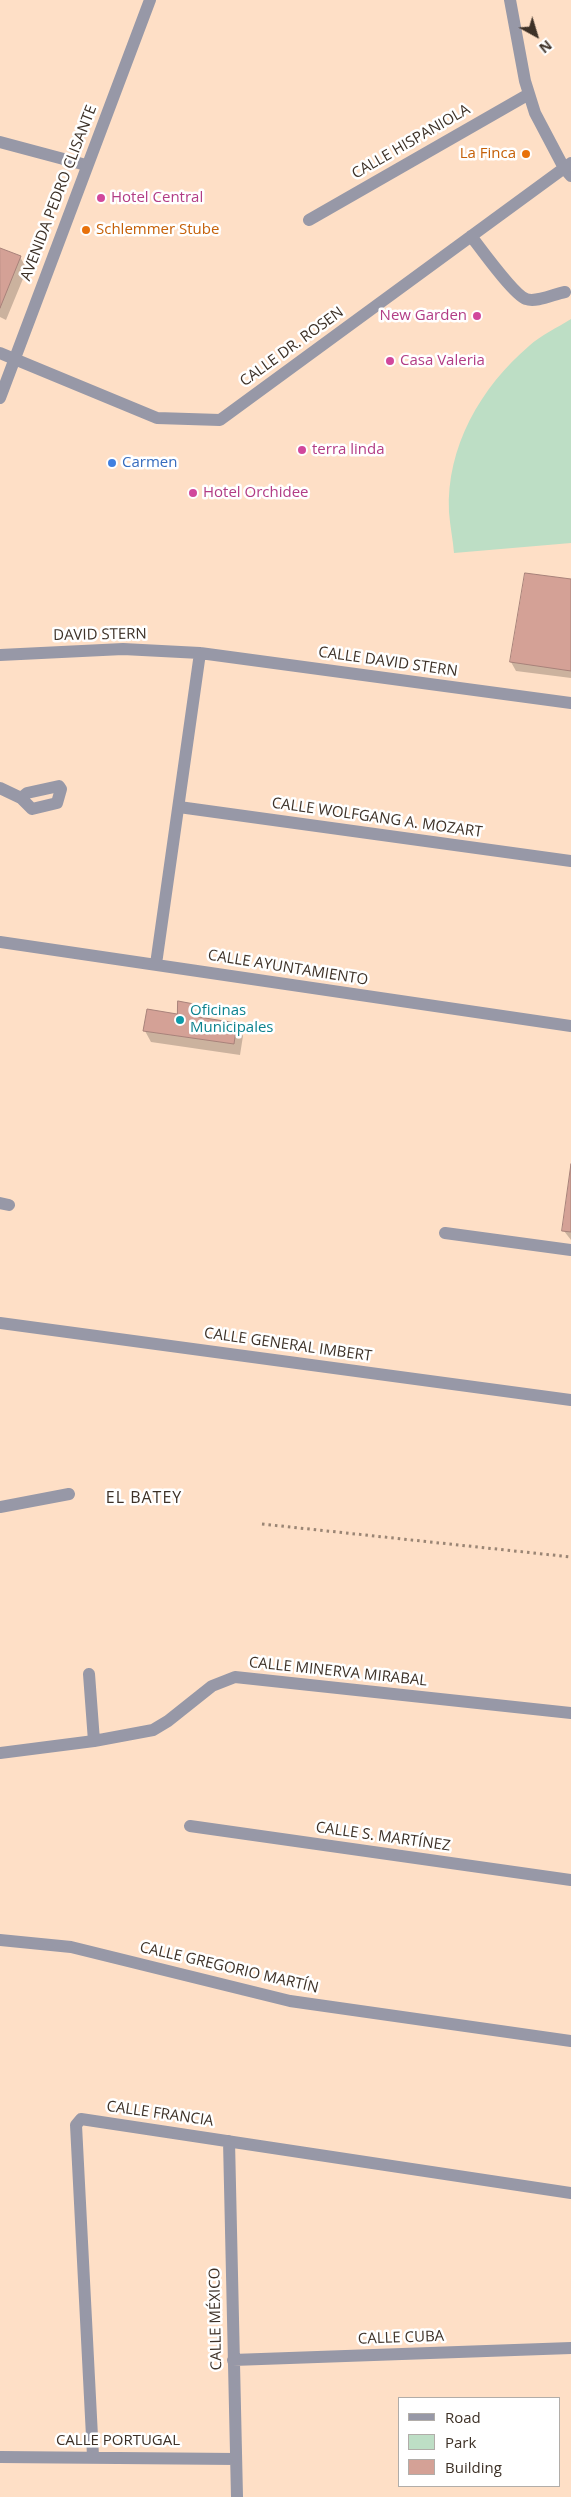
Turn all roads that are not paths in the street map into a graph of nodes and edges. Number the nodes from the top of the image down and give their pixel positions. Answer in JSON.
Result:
{"nodes":[{"id":1,"x":150,"y":0,"type":"edge"},
{"id":2,"x":510,"y":0,"type":"edge"},
{"id":3,"x":529,"y":94,"type":"junction"},
{"id":4,"x":0,"y":142,"type":"edge"},
{"id":5,"x":86,"y":165,"type":"junction"},
{"id":6,"x":569,"y":169,"type":"edge"},
{"id":7,"x":309,"y":220,"type":"dead end"},
{"id":8,"x":471,"y":236,"type":"junction"},
{"id":9,"x":565,"y":292,"type":"dead end"},
{"id":10,"x":0,"y":353,"type":"edge"},
{"id":11,"x":14,"y":358,"type":"junction"},
{"id":12,"x":0,"y":398,"type":"edge"},
{"id":13,"x":200,"y":654,"type":"junction"},
{"id":14,"x":0,"y":655,"type":"edge"},
{"id":15,"x":571,"y":703,"type":"edge"},
{"id":16,"x":0,"y":788,"type":"edge"},
{"id":17,"x":21,"y":798,"type":"dead end"},
{"id":18,"x":179,"y":807,"type":"junction"},
{"id":19,"x":571,"y":861,"type":"edge"},
{"id":20,"x":0,"y":942,"type":"edge"},
{"id":21,"x":156,"y":964,"type":"junction"},
{"id":22,"x":571,"y":1026,"type":"edge"},
{"id":23,"x":445,"y":1233,"type":"dead end"},
{"id":24,"x":571,"y":1250,"type":"edge"},
{"id":25,"x":0,"y":1323,"type":"edge"},
{"id":26,"x":571,"y":1400,"type":"edge"},
{"id":27,"x":69,"y":1494,"type":"dead end"},
{"id":28,"x":0,"y":1507,"type":"edge"},
{"id":29,"x":89,"y":1674,"type":"dead end"},
{"id":30,"x":571,"y":1713,"type":"edge"},
{"id":31,"x":94,"y":1741,"type":"junction"},
{"id":32,"x":0,"y":1753,"type":"edge"},
{"id":33,"x":190,"y":1826,"type":"dead end"},
{"id":34,"x":571,"y":1880,"type":"edge"},
{"id":35,"x":0,"y":1940,"type":"edge"},
{"id":36,"x":571,"y":2041,"type":"edge"},
{"id":37,"x":230,"y":2141,"type":"junction"},
{"id":38,"x":571,"y":2194,"type":"edge"},
{"id":39,"x":571,"y":2348,"type":"edge"},
{"id":40,"x":233,"y":2360,"type":"junction"},
{"id":41,"x":93,"y":2456,"type":"junction"},
{"id":42,"x":0,"y":2457,"type":"edge"},
{"id":43,"x":236,"y":2459,"type":"junction"},
{"id":44,"x":237,"y":2497,"type":"edge"}],
"edges":[{"from":1,"to":5,"type":"street","name":"AVENIDA PEDRO CLISANTE"},
{"from":2,"to":3,"type":"street"},
{"from":3,"to":6,"type":"street"},
{"from":3,"to":7,"type":"street","name":"CALLE HISPANIOLA"},
{"from":4,"to":5,"type":"street"},
{"from":5,"to":11,"type":"street","name":"AVENIDA PEDRO CLISANTE"},
{"from":6,"to":8,"type":"street","name":"CALLE DR. ROSEN"},
{"from":8,"to":9,"type":"street"},
{"from":8,"to":11,"type":"street","name":"CALLE DR. ROSEN"},
{"from":10,"to":11,"type":"street","name":"CALLE DR. ROSEN"},
{"from":11,"to":12,"type":"street","name":"AVENIDA PEDRO CLISANTE"},
{"from":13,"to":14,"type":"street","name":"DAVID STERN"},
{"from":13,"to":15,"type":"street","name":"CALLE DAVID STERN"},
{"from":13,"to":18,"type":"street"},
{"from":16,"to":17,"type":"street"},
{"from":18,"to":19,"type":"street","name":"CALLE WOLFGANG A. MOZART"},
{"from":18,"to":21,"type":"street"},
{"from":20,"to":21,"type":"street","name":"CALLE AYUNTAMIENTO"},
{"from":21,"to":22,"type":"street","name":"CALLE AYUNTAMIENTO"},
{"from":23,"to":24,"type":"street"},
{"from":25,"to":26,"type":"street","name":"CALLE GENERAL IMBERT"},
{"from":27,"to":28,"type":"street"},
{"from":29,"to":31,"type":"street"},
{"from":30,"to":31,"type":"street","name":"CALLE MINERVA MIRABAL"},
{"from":31,"to":32,"type":"street","name":"CALLE MINERVA MIRABAL"},
{"from":33,"to":34,"type":"street","name":"CALLE S. MARTÍNEZ"},
{"from":35,"to":36,"type":"street","name":"CALLE GREGORIO MARTÍN"},
{"from":37,"to":38,"type":"street","name":"CALLE FRANCIA"},
{"from":37,"to":40,"type":"street","name":"CALLE MÉXICO"},
{"from":37,"to":41,"type":"street","name":"CALLE FRANCIA"},
{"from":39,"to":40,"type":"street","name":"CALLE CUBA"},
{"from":40,"to":43,"type":"street","name":"CALLE MÉXICO"},
{"from":41,"to":42,"type":"street","name":"CALLE PORTUGAL"},
{"from":41,"to":43,"type":"street","name":"CALLE PORTUGAL"},
{"from":43,"to":44,"type":"street","name":"CALLE MÉXICO"}]}
